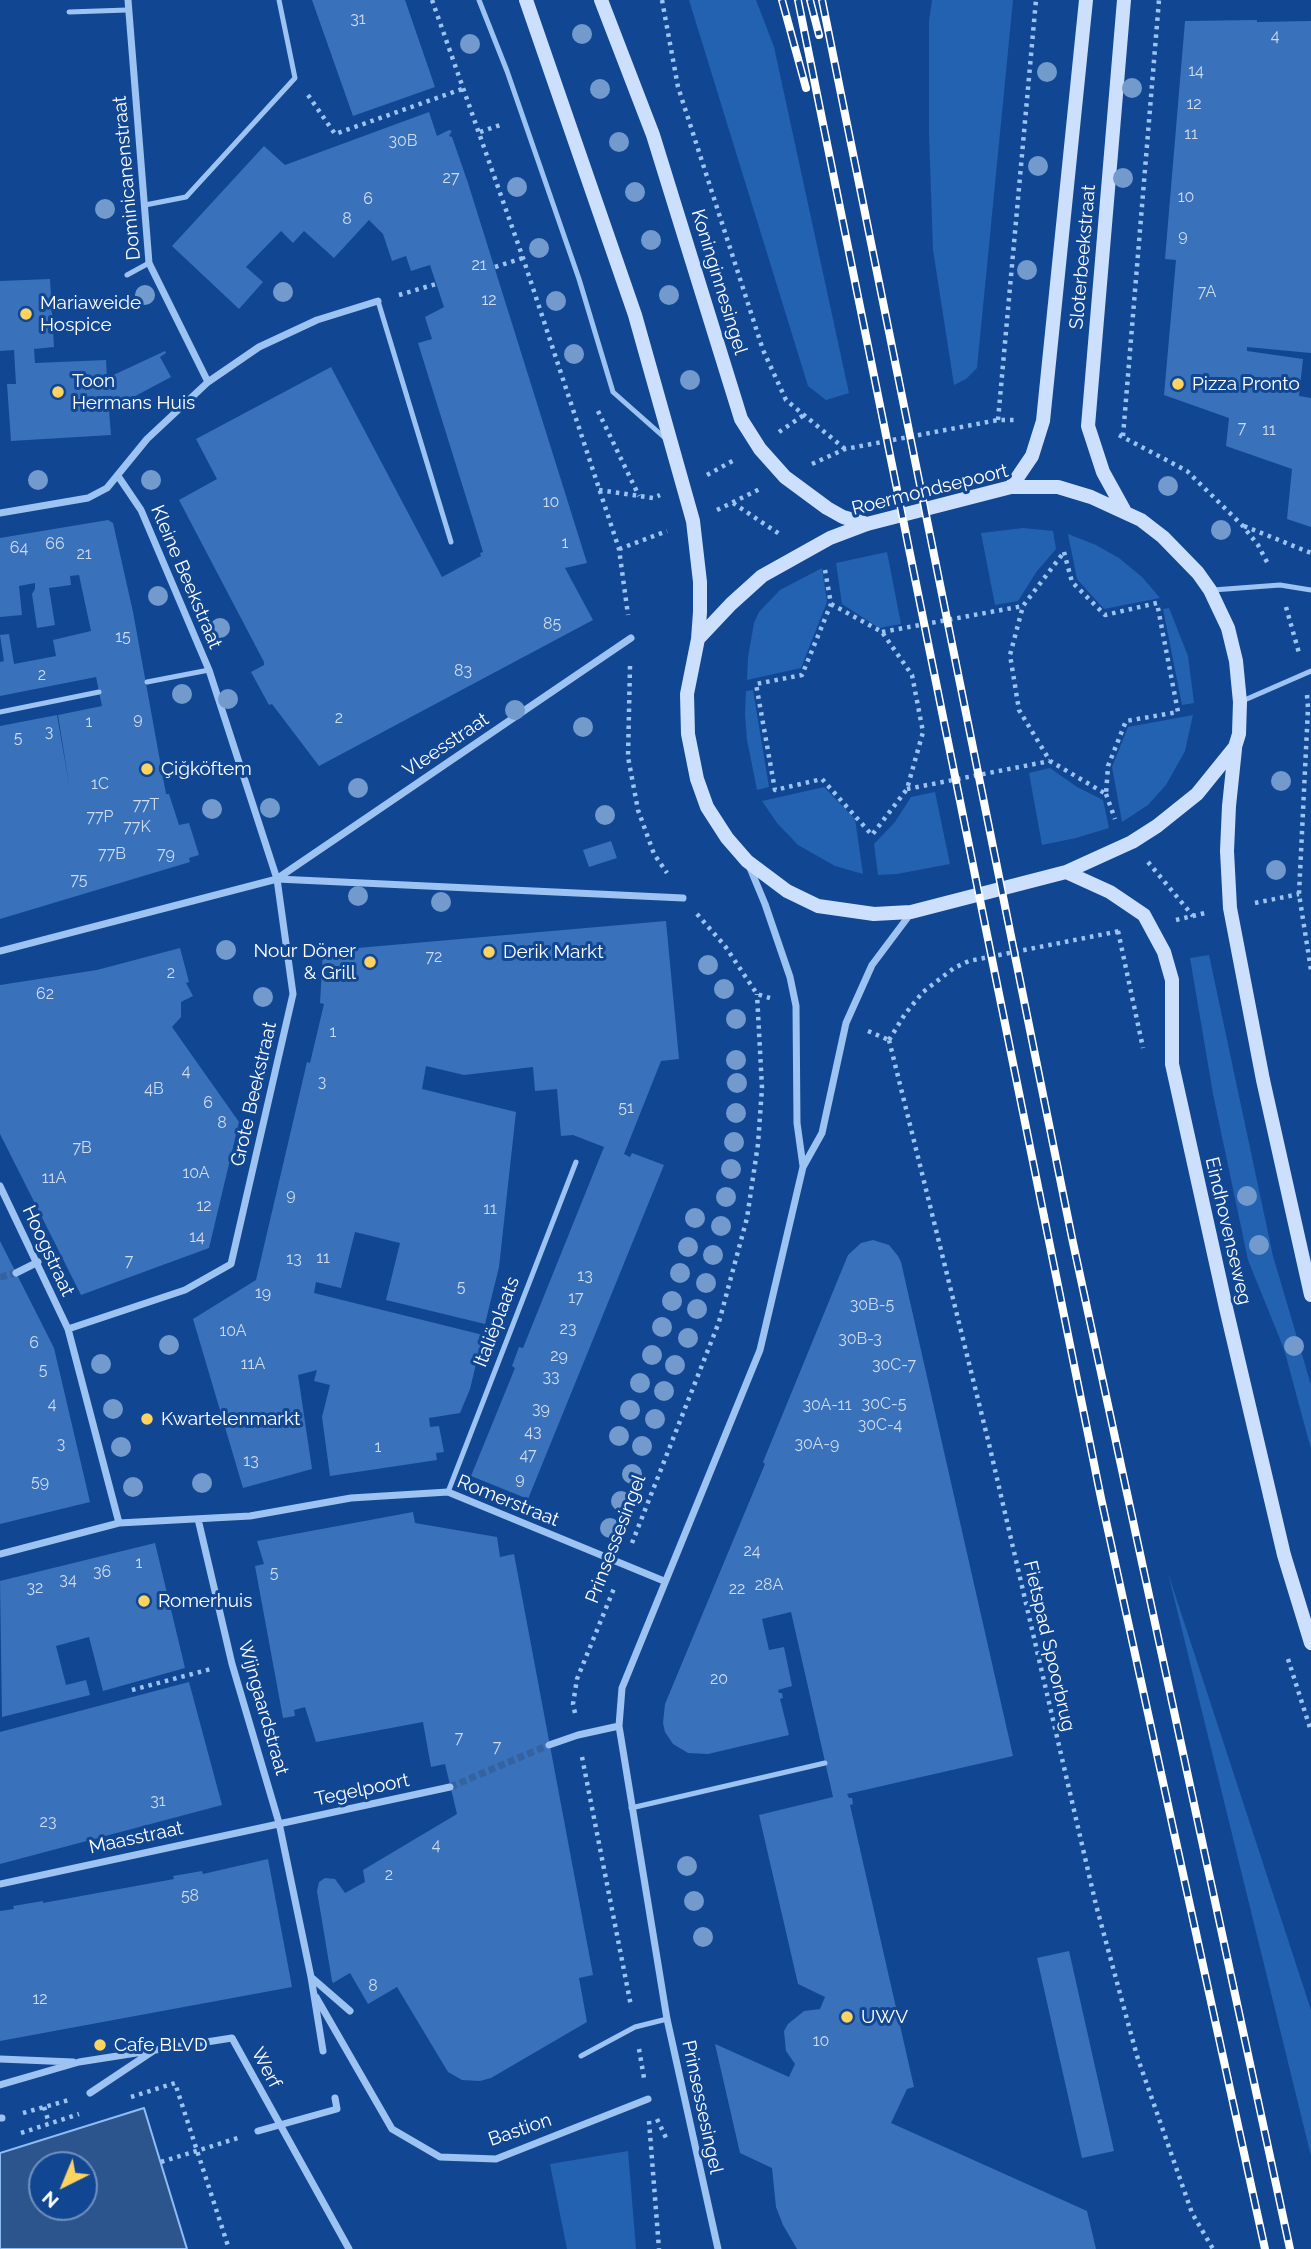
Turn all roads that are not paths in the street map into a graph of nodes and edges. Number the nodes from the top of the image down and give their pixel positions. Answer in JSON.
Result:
{"nodes":[{"id":1,"x":128,"y":0,"type":"edge"},
{"id":2,"x":279,"y":0,"type":"edge"},
{"id":3,"x":479,"y":0,"type":"edge"},
{"id":4,"x":526,"y":0,"type":"edge"},
{"id":5,"x":601,"y":0,"type":"edge"},
{"id":6,"x":1086,"y":0,"type":"edge"},
{"id":7,"x":1124,"y":0,"type":"edge"},
{"id":8,"x":127,"y":10,"type":"junction"},
{"id":9,"x":69,"y":12,"type":"dead end"},
{"id":10,"x":145,"y":205,"type":"junction"},
{"id":11,"x":149,"y":263,"type":"junction"},
{"id":12,"x":127,"y":275,"type":"dead end"},
{"id":13,"x":378,"y":301,"type":"joint"},
{"id":14,"x":208,"y":382,"type":"junction"},
{"id":15,"x":671,"y":443,"type":"junction"},
{"id":16,"x":118,"y":476,"type":"junction"},
{"id":17,"x":1011,"y":487,"type":"junction"},
{"id":18,"x":1124,"y":510,"type":"junction"},
{"id":19,"x":0,"y":513,"type":"edge"},
{"id":20,"x":867,"y":523,"type":"junction"},
{"id":21,"x":452,"y":542,"type":"dead end"},
{"id":22,"x":1210,"y":590,"type":"junction"},
{"id":23,"x":1311,"y":590,"type":"edge"},
{"id":24,"x":631,"y":638,"type":"road end"},
{"id":25,"x":698,"y":639,"type":"junction"},
{"id":26,"x":209,"y":670,"type":"junction"},
{"id":27,"x":1311,"y":671,"type":"edge"},
{"id":28,"x":147,"y":682,"type":"dead end"},
{"id":29,"x":99,"y":692,"type":"dead end"},
{"id":30,"x":1240,"y":702,"type":"junction"},
{"id":31,"x":0,"y":712,"type":"edge"},
{"id":32,"x":1235,"y":747,"type":"junction"},
{"id":33,"x":747,"y":861,"type":"junction"},
{"id":34,"x":1066,"y":872,"type":"junction"},
{"id":35,"x":277,"y":878,"type":"junction"},
{"id":36,"x":684,"y":898,"type":"road end"},
{"id":37,"x":911,"y":912,"type":"junction"},
{"id":38,"x":0,"y":951,"type":"edge"},
{"id":39,"x":576,"y":1162,"type":"dead end"},
{"id":40,"x":803,"y":1167,"type":"junction"},
{"id":41,"x":0,"y":1186,"type":"edge"},
{"id":42,"x":38,"y":1262,"type":"junction"},
{"id":43,"x":16,"y":1273,"type":"tunnel mouth"},
{"id":44,"x":1311,"y":1295,"type":"edge"},
{"id":45,"x":68,"y":1329,"type":"junction"},
{"id":46,"x":448,"y":1492,"type":"junction"},
{"id":47,"x":198,"y":1520,"type":"junction"},
{"id":48,"x":119,"y":1523,"type":"junction"},
{"id":49,"x":0,"y":1554,"type":"edge"},
{"id":50,"x":664,"y":1581,"type":"junction"},
{"id":51,"x":1311,"y":1643,"type":"edge"},
{"id":52,"x":619,"y":1726,"type":"junction"},
{"id":53,"x":550,"y":1745,"type":"tunnel mouth"},
{"id":54,"x":825,"y":1763,"type":"dead end"},
{"id":55,"x":450,"y":1787,"type":"tunnel mouth"},
{"id":56,"x":631,"y":1808,"type":"junction"},
{"id":57,"x":279,"y":1823,"type":"junction"},
{"id":58,"x":0,"y":1884,"type":"edge"},
{"id":59,"x":311,"y":1977,"type":"junction"},
{"id":60,"x":314,"y":1993,"type":"junction"},
{"id":61,"x":350,"y":2011,"type":"dead end"},
{"id":62,"x":667,"y":2019,"type":"junction"},
{"id":63,"x":156,"y":2049,"type":"junction"},
{"id":64,"x":323,"y":2051,"type":"dead end"},
{"id":65,"x":581,"y":2056,"type":"dead end"},
{"id":66,"x":0,"y":2059,"type":"edge"},
{"id":67,"x":79,"y":2062,"type":"junction"},
{"id":68,"x":0,"y":2085,"type":"edge"},
{"id":69,"x":90,"y":2093,"type":"dead end"},
{"id":70,"x":335,"y":2098,"type":"dead end"},
{"id":71,"x":648,"y":2099,"type":"road end"},
{"id":72,"x":279,"y":2126,"type":"junction"},
{"id":73,"x":258,"y":2131,"type":"road end"},
{"id":74,"x":348,"y":2249,"type":"edge"},
{"id":75,"x":718,"y":2249,"type":"edge"}],
"edges":[{"from":1,"to":8,"type":"street","name":"Dominicanenstraat"},
{"from":2,"to":10,"type":"lane"},
{"from":3,"to":15,"type":"lane"},
{"from":4,"to":15,"type":"main road"},
{"from":5,"to":20,"type":"main road","name":"Koninginnesingel"},
{"from":6,"to":17,"type":"main road","name":"Sloterbeekstraat"},
{"from":7,"to":18,"type":"main road","name":"Sloterbeekstraat"},
{"from":8,"to":9,"type":"lane"},
{"from":8,"to":10,"type":"street","name":"Dominicanenstraat"},
{"from":10,"to":11,"type":"street","name":"Dominicanenstraat"},
{"from":11,"to":12,"type":"lane"},
{"from":11,"to":14,"type":"street","name":"Dominicanenstraat"},
{"from":13,"to":14,"type":"street"},
{"from":13,"to":21,"type":"lane"},
{"from":14,"to":16,"type":"street"},
{"from":15,"to":25,"type":"main road"},
{"from":16,"to":19,"type":"street"},
{"from":16,"to":26,"type":"street","name":"Kleine Beekstraat"},
{"from":17,"to":18,"type":"main road","name":"Roermondsepoort"},
{"from":17,"to":20,"type":"main road","name":"Roermondsepoort"},
{"from":18,"to":22,"type":"main road","name":"Roermondsepoort"},
{"from":20,"to":25,"type":"main road","name":"Roermondsepoort"},
{"from":22,"to":23,"type":"lane"},
{"from":22,"to":30,"type":"main road","name":"Roermondsepoort"},
{"from":24,"to":35,"type":"street","name":"Vleesstraat"},
{"from":25,"to":33,"type":"main road"},
{"from":26,"to":28,"type":"lane"},
{"from":26,"to":35,"type":"street","name":"Kleine Beekstraat"},
{"from":27,"to":30,"type":"lane"},
{"from":29,"to":31,"type":"lane"},
{"from":30,"to":32,"type":"main road","name":"Roermondsepoort"},
{"from":32,"to":34,"type":"main road"},
{"from":32,"to":44,"type":"main road"},
{"from":33,"to":37,"type":"main road"},
{"from":33,"to":40,"type":"street","name":"Prinsessesingel"},
{"from":34,"to":37,"type":"main road"},
{"from":34,"to":51,"type":"main road","name":"Eindhovenseweg"},
{"from":35,"to":36,"type":"street","name":"Vleesstraat"},
{"from":35,"to":38,"type":"street","name":"Vleesstraat"},
{"from":35,"to":45,"type":"street","name":"Grote Beekstraat"},
{"from":37,"to":40,"type":"street","name":"Prinsessesingel"},
{"from":39,"to":46,"type":"lane","name":"Italiëplaats"},
{"from":40,"to":50,"type":"street","name":"Prinsessesingel"},
{"from":41,"to":42,"type":"street","name":"Hoogstraat"},
{"from":42,"to":43,"type":"street"},
{"from":42,"to":45,"type":"street","name":"Hoogstraat"},
{"from":45,"to":48,"type":"street"},
{"from":46,"to":47,"type":"street","name":"Romerstraat"},
{"from":46,"to":50,"type":"street","name":"Romerstraat"},
{"from":47,"to":48,"type":"street"},
{"from":47,"to":57,"type":"street","name":"Wijngaardstraat"},
{"from":48,"to":49,"type":"street"},
{"from":50,"to":52,"type":"street","name":"Prinsessesingel"},
{"from":52,"to":53,"type":"street"},
{"from":52,"to":56,"type":"street","name":"Prinsessesingel"},
{"from":54,"to":56,"type":"lane"},
{"from":55,"to":57,"type":"street","name":"Tegelpoort"},
{"from":56,"to":62,"type":"street","name":"Prinsessesingel"},
{"from":57,"to":58,"type":"street","name":"Maasstraat"},
{"from":57,"to":59,"type":"street","name":"Bastion"},
{"from":59,"to":60,"type":"street","name":"Bastion"},
{"from":59,"to":61,"type":"street"},
{"from":60,"to":64,"type":"street","name":"Bastion"},
{"from":60,"to":71,"type":"street","name":"Bastion"},
{"from":62,"to":65,"type":"lane"},
{"from":62,"to":75,"type":"street","name":"Prinsessesingel"},
{"from":63,"to":67,"type":"street","name":"Werf"},
{"from":63,"to":69,"type":"street"},
{"from":63,"to":72,"type":"street","name":"Werf"},
{"from":66,"to":67,"type":"street","name":"Werf"},
{"from":67,"to":68,"type":"street","name":"Werf"},
{"from":70,"to":72,"type":"street"},
{"from":72,"to":73,"type":"street"},
{"from":72,"to":74,"type":"street","name":"Werf"}]}
